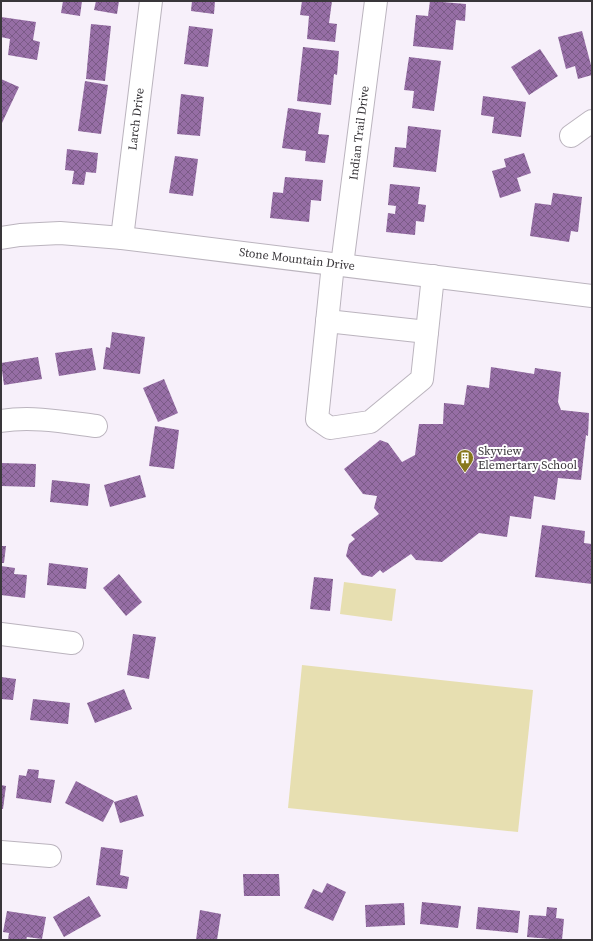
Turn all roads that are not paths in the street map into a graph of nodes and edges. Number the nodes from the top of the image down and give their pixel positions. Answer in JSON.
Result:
{"nodes":[{"id":1,"x":151,"y":1,"type":"edge"},
{"id":2,"x":376,"y":1,"type":"edge"},
{"id":3,"x":592,"y":121,"type":"edge"},
{"id":4,"x":571,"y":136,"type":"dead end"},
{"id":5,"x":1,"y":238,"type":"edge"},
{"id":6,"x":122,"y":238,"type":"junction"},
{"id":7,"x":338,"y":264,"type":"junction"},
{"id":8,"x":433,"y":276,"type":"junction"},
{"id":9,"x":592,"y":296,"type":"edge"},
{"id":10,"x":327,"y":321,"type":"junction"},
{"id":11,"x":427,"y":332,"type":"junction"},
{"id":12,"x":1,"y":420,"type":"edge"},
{"id":13,"x":96,"y":426,"type":"dead end"},
{"id":14,"x":1,"y":634,"type":"edge"},
{"id":15,"x":72,"y":643,"type":"dead end"},
{"id":16,"x":1,"y":852,"type":"edge"},
{"id":17,"x":50,"y":856,"type":"dead end"}],
"edges":[{"from":1,"to":6,"type":"street","name":"Larch Drive"},
{"from":2,"to":7,"type":"street","name":"Indian Trail Drive"},
{"from":3,"to":4,"type":"street"},
{"from":5,"to":6,"type":"street","name":"Stone Mountain Drive"},
{"from":6,"to":7,"type":"street","name":"Stone Mountain Drive"},
{"from":7,"to":8,"type":"street","name":"Stone Mountain Drive"},
{"from":7,"to":10,"type":"street","name":"Indian Trail Drive"},
{"from":8,"to":9,"type":"street","name":"Stone Mountain Drive"},
{"from":8,"to":11,"type":"street"},
{"from":10,"to":11,"type":"street"},
{"from":10,"to":11,"type":"street","name":"Indian Trail Drive"},
{"from":12,"to":13,"type":"street"},
{"from":14,"to":15,"type":"street"},
{"from":16,"to":17,"type":"street"}]}
